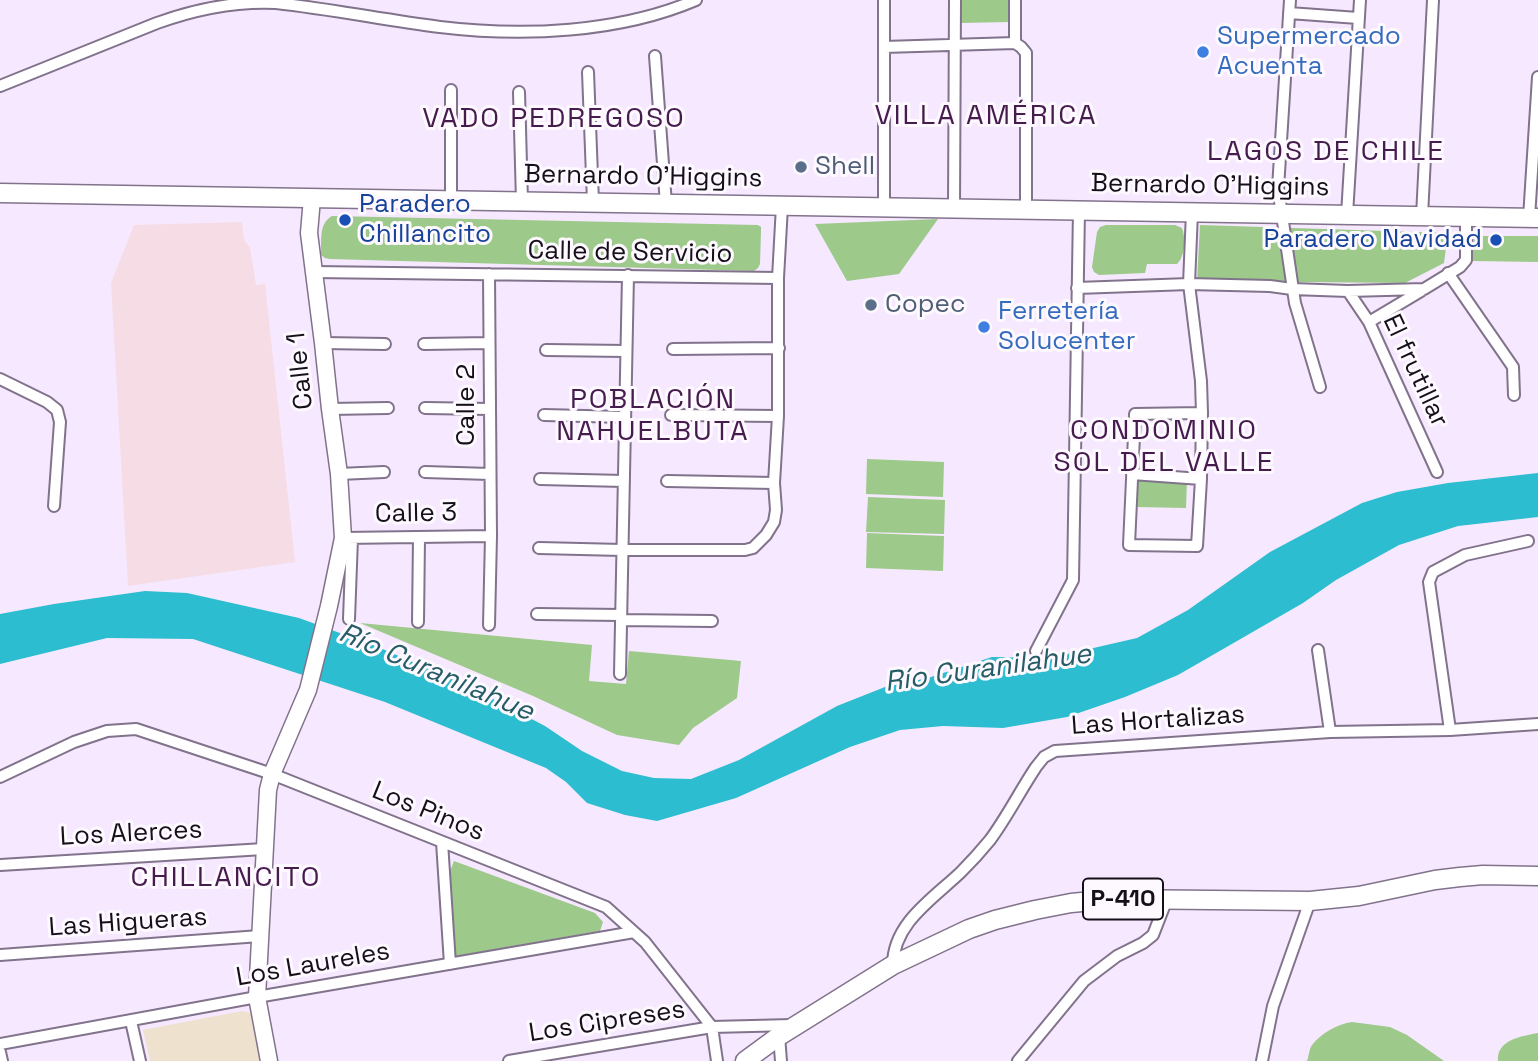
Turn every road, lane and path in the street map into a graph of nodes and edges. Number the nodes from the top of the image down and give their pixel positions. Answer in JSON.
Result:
{"nodes":[{"id":1,"x":696,"y":0,"type":"edge"},
{"id":2,"x":884,"y":0,"type":"edge"},
{"id":3,"x":955,"y":0,"type":"edge"},
{"id":4,"x":1015,"y":0,"type":"edge"},
{"id":5,"x":1290,"y":0,"type":"edge"},
{"id":6,"x":1360,"y":0,"type":"edge"},
{"id":7,"x":1433,"y":0,"type":"edge"},
{"id":8,"x":1289,"y":13,"type":"junction"},
{"id":9,"x":1359,"y":18,"type":"junction"},
{"id":10,"x":1015,"y":43,"type":"junction"},
{"id":11,"x":955,"y":45,"type":"junction"},
{"id":12,"x":884,"y":47,"type":"junction"},
{"id":13,"x":655,"y":56,"type":"dead end"},
{"id":14,"x":588,"y":72,"type":"dead end"},
{"id":15,"x":1538,"y":77,"type":"edge"},
{"id":16,"x":0,"y":86,"type":"edge"},
{"id":17,"x":451,"y":90,"type":"dead end"},
{"id":18,"x":519,"y":92,"type":"dead end"},
{"id":19,"x":1537,"y":111,"type":"edge"},
{"id":20,"x":0,"y":192,"type":"edge"},
{"id":21,"x":312,"y":198,"type":"junction"},
{"id":22,"x":451,"y":200,"type":"junction"},
{"id":23,"x":522,"y":201,"type":"junction"},
{"id":24,"x":593,"y":202,"type":"junction"},
{"id":25,"x":666,"y":204,"type":"junction"},
{"id":26,"x":782,"y":205,"type":"junction"},
{"id":27,"x":884,"y":207,"type":"junction"},
{"id":28,"x":954,"y":208,"type":"junction"},
{"id":29,"x":1026,"y":209,"type":"junction"},
{"id":30,"x":1079,"y":210,"type":"junction"},
{"id":31,"x":1192,"y":212,"type":"junction"},
{"id":32,"x":1282,"y":214,"type":"junction"},
{"id":33,"x":1347,"y":215,"type":"junction"},
{"id":34,"x":1422,"y":216,"type":"junction"},
{"id":35,"x":1466,"y":217,"type":"junction"},
{"id":36,"x":1534,"y":218,"type":"edge"},
{"id":37,"x":314,"y":272,"type":"junction"},
{"id":38,"x":489,"y":274,"type":"junction"},
{"id":39,"x":1448,"y":274,"type":"junction"},
{"id":40,"x":628,"y":275,"type":"junction"},
{"id":41,"x":778,"y":278,"type":"junction"},
{"id":42,"x":1189,"y":284,"type":"junction"},
{"id":43,"x":1077,"y":288,"type":"junction"},
{"id":44,"x":1292,"y":289,"type":"junction"},
{"id":45,"x":1424,"y":289,"type":"junction"},
{"id":46,"x":1348,"y":291,"type":"junction"},
{"id":47,"x":1369,"y":323,"type":"junction"},
{"id":48,"x":323,"y":343,"type":"junction"},
{"id":49,"x":489,"y":343,"type":"junction"},
{"id":50,"x":385,"y":344,"type":"dead end"},
{"id":51,"x":424,"y":344,"type":"dead end"},
{"id":52,"x":779,"y":348,"type":"junction"},
{"id":53,"x":673,"y":349,"type":"dead end"},
{"id":54,"x":546,"y":350,"type":"dead end"},
{"id":55,"x":626,"y":351,"type":"junction"},
{"id":56,"x":0,"y":379,"type":"edge"},
{"id":57,"x":1320,"y":387,"type":"dead end"},
{"id":58,"x":1514,"y":395,"type":"dead end"},
{"id":59,"x":388,"y":408,"type":"dead end"},
{"id":60,"x":425,"y":408,"type":"dead end"},
{"id":61,"x":330,"y":409,"type":"junction"},
{"id":62,"x":490,"y":409,"type":"junction"},
{"id":63,"x":1202,"y":412,"type":"junction"},
{"id":64,"x":544,"y":415,"type":"dead end"},
{"id":65,"x":671,"y":415,"type":"dead end"},
{"id":66,"x":779,"y":416,"type":"junction"},
{"id":67,"x":625,"y":417,"type":"junction"},
{"id":68,"x":1437,"y":471,"type":"dead end"},
{"id":69,"x":384,"y":472,"type":"dead end"},
{"id":70,"x":425,"y":472,"type":"dead end"},
{"id":71,"x":339,"y":474,"type":"junction"},
{"id":72,"x":490,"y":474,"type":"junction"},
{"id":73,"x":1132,"y":474,"type":"junction"},
{"id":74,"x":540,"y":479,"type":"dead end"},
{"id":75,"x":1201,"y":480,"type":"junction"},
{"id":76,"x":624,"y":481,"type":"junction"},
{"id":77,"x":667,"y":481,"type":"dead end"},
{"id":78,"x":774,"y":483,"type":"junction"},
{"id":79,"x":54,"y":506,"type":"dead end"},
{"id":80,"x":491,"y":536,"type":"junction"},
{"id":81,"x":347,"y":538,"type":"junction"},
{"id":82,"x":419,"y":538,"type":"junction"},
{"id":83,"x":1528,"y":541,"type":"dead end"},
{"id":84,"x":539,"y":548,"type":"dead end"},
{"id":85,"x":622,"y":550,"type":"junction"},
{"id":86,"x":537,"y":614,"type":"dead end"},
{"id":87,"x":621,"y":617,"type":"junction"},
{"id":88,"x":349,"y":619,"type":"dead end"},
{"id":89,"x":712,"y":621,"type":"dead end"},
{"id":90,"x":418,"y":622,"type":"dead end"},
{"id":91,"x":488,"y":625,"type":"dead end"},
{"id":92,"x":1318,"y":650,"type":"dead end"},
{"id":93,"x":1036,"y":651,"type":"dead end"},
{"id":94,"x":620,"y":674,"type":"dead end"},
{"id":95,"x":1538,"y":724,"type":"edge"},
{"id":96,"x":1450,"y":730,"type":"junction"},
{"id":97,"x":1330,"y":732,"type":"junction"},
{"id":98,"x":272,"y":774,"type":"junction"},
{"id":99,"x":0,"y":777,"type":"edge"},
{"id":100,"x":442,"y":842,"type":"junction"},
{"id":101,"x":264,"y":849,"type":"junction"},
{"id":102,"x":0,"y":865,"type":"edge"},
{"id":103,"x":1538,"y":876,"type":"edge"},
{"id":104,"x":1167,"y":899,"type":"junction"},
{"id":105,"x":1310,"y":901,"type":"junction"},
{"id":106,"x":634,"y":932,"type":"junction"},
{"id":107,"x":260,"y":936,"type":"junction"},
{"id":108,"x":0,"y":955,"type":"edge"},
{"id":109,"x":450,"y":964,"type":"junction"},
{"id":110,"x":893,"y":965,"type":"junction"},
{"id":111,"x":257,"y":998,"type":"junction"},
{"id":112,"x":131,"y":1021,"type":"junction"},
{"id":113,"x":798,"y":1025,"type":"junction"},
{"id":114,"x":712,"y":1027,"type":"junction"},
{"id":115,"x":779,"y":1036,"type":"junction"},
{"id":116,"x":0,"y":1044,"type":"edge"},
{"id":117,"x":0,"y":1052,"type":"edge"},
{"id":118,"x":2,"y":1061,"type":"edge"},
{"id":119,"x":140,"y":1061,"type":"edge"},
{"id":120,"x":269,"y":1061,"type":"edge"},
{"id":121,"x":509,"y":1061,"type":"edge"},
{"id":122,"x":717,"y":1061,"type":"edge"},
{"id":123,"x":745,"y":1061,"type":"edge"},
{"id":124,"x":780,"y":1061,"type":"edge"},
{"id":125,"x":1018,"y":1061,"type":"edge"},
{"id":126,"x":1262,"y":1061,"type":"edge"}],
"edges":[{"from":1,"to":16,"type":"street"},
{"from":2,"to":12,"type":"street"},
{"from":3,"to":11,"type":"street"},
{"from":4,"to":10,"type":"street"},
{"from":5,"to":8,"type":"street"},
{"from":6,"to":9,"type":"street"},
{"from":7,"to":34,"type":"street"},
{"from":8,"to":9,"type":"street"},
{"from":8,"to":32,"type":"street"},
{"from":9,"to":33,"type":"street"},
{"from":10,"to":11,"type":"street"},
{"from":10,"to":29,"type":"street"},
{"from":11,"to":12,"type":"street"},
{"from":11,"to":28,"type":"street"},
{"from":12,"to":27,"type":"street"},
{"from":13,"to":25,"type":"street"},
{"from":14,"to":24,"type":"street"},
{"from":15,"to":19,"type":"street"},
{"from":17,"to":22,"type":"street"},
{"from":18,"to":23,"type":"street"},
{"from":19,"to":36,"type":"street"},
{"from":20,"to":21,"type":"main road","name":"Bernardo O'Higgins"},
{"from":21,"to":22,"type":"main road","name":"Bernardo O'Higgins"},
{"from":21,"to":37,"type":"street","name":"Calle 1"},
{"from":22,"to":23,"type":"main road","name":"Bernardo O'Higgins"},
{"from":23,"to":24,"type":"main road","name":"Bernardo O'Higgins"},
{"from":24,"to":25,"type":"main road","name":"Bernardo O'Higgins"},
{"from":25,"to":26,"type":"main road","name":"Bernardo O'Higgins"},
{"from":26,"to":27,"type":"main road","name":"Bernardo O'Higgins"},
{"from":26,"to":41,"type":"street"},
{"from":27,"to":28,"type":"main road","name":"Bernardo O'Higgins"},
{"from":28,"to":29,"type":"main road","name":"Bernardo O'Higgins"},
{"from":29,"to":30,"type":"main road","name":"Bernardo O'Higgins"},
{"from":30,"to":31,"type":"main road","name":"Bernardo O'Higgins"},
{"from":30,"to":43,"type":"street"},
{"from":31,"to":32,"type":"main road","name":"Bernardo O'Higgins"},
{"from":31,"to":42,"type":"street"},
{"from":32,"to":33,"type":"main road","name":"Bernardo O'Higgins"},
{"from":32,"to":44,"type":"street"},
{"from":33,"to":34,"type":"main road","name":"Bernardo O'Higgins"},
{"from":34,"to":35,"type":"main road","name":"Bernardo O'Higgins"},
{"from":35,"to":36,"type":"main road","name":"Bernardo O'Higgins"},
{"from":35,"to":39,"type":"street"},
{"from":37,"to":38,"type":"street","name":"Calle de Servicio"},
{"from":37,"to":48,"type":"street","name":"Calle 1"},
{"from":38,"to":40,"type":"street","name":"Calle de Servicio"},
{"from":38,"to":49,"type":"street","name":"Calle 2"},
{"from":39,"to":45,"type":"street"},
{"from":39,"to":58,"type":"street"},
{"from":40,"to":41,"type":"street","name":"Calle de Servicio"},
{"from":40,"to":55,"type":"street"},
{"from":41,"to":52,"type":"street"},
{"from":42,"to":43,"type":"street"},
{"from":42,"to":44,"type":"street"},
{"from":42,"to":63,"type":"street"},
{"from":43,"to":93,"type":"street"},
{"from":44,"to":46,"type":"street"},
{"from":44,"to":57,"type":"street"},
{"from":45,"to":46,"type":"street"},
{"from":45,"to":47,"type":"street"},
{"from":46,"to":47,"type":"street","name":"El frutillar"},
{"from":47,"to":68,"type":"street","name":"El frutillar"},
{"from":48,"to":50,"type":"street"},
{"from":48,"to":61,"type":"street","name":"Calle 1"},
{"from":49,"to":51,"type":"street"},
{"from":49,"to":62,"type":"street","name":"Calle 2"},
{"from":52,"to":53,"type":"street"},
{"from":52,"to":66,"type":"street"},
{"from":54,"to":55,"type":"street"},
{"from":55,"to":67,"type":"street"},
{"from":56,"to":79,"type":"street"},
{"from":59,"to":61,"type":"street"},
{"from":60,"to":62,"type":"street"},
{"from":61,"to":71,"type":"street","name":"Calle 1"},
{"from":62,"to":72,"type":"street","name":"Calle 2"},
{"from":63,"to":73,"type":"street"},
{"from":63,"to":75,"type":"street"},
{"from":64,"to":67,"type":"street"},
{"from":65,"to":66,"type":"street"},
{"from":66,"to":78,"type":"street"},
{"from":67,"to":76,"type":"street"},
{"from":69,"to":71,"type":"street"},
{"from":70,"to":72,"type":"street"},
{"from":71,"to":81,"type":"street","name":"Calle 1"},
{"from":72,"to":80,"type":"street","name":"Calle 2"},
{"from":73,"to":75,"type":"street"},
{"from":73,"to":75,"type":"street"},
{"from":74,"to":76,"type":"street"},
{"from":76,"to":85,"type":"street"},
{"from":77,"to":78,"type":"street"},
{"from":78,"to":85,"type":"street"},
{"from":80,"to":82,"type":"street","name":"Calle 3"},
{"from":80,"to":91,"type":"street","name":"Calle 2"},
{"from":81,"to":82,"type":"street","name":"Calle 3"},
{"from":81,"to":88,"type":"street"},
{"from":81,"to":98,"type":"street","name":"Calle 1"},
{"from":82,"to":90,"type":"street"},
{"from":83,"to":96,"type":"street"},
{"from":84,"to":85,"type":"street"},
{"from":85,"to":87,"type":"street"},
{"from":86,"to":87,"type":"street"},
{"from":87,"to":89,"type":"street"},
{"from":87,"to":94,"type":"street"},
{"from":92,"to":97,"type":"street"},
{"from":95,"to":96,"type":"street","name":"Las Hortalizas"},
{"from":96,"to":97,"type":"street","name":"Las Hortalizas"},
{"from":97,"to":110,"type":"street","name":"Las Hortalizas"},
{"from":98,"to":99,"type":"street","name":"Los Pinos"},
{"from":98,"to":100,"type":"street","name":"Los Pinos"},
{"from":98,"to":101,"type":"street","name":"Calle 1"},
{"from":100,"to":106,"type":"street","name":"Los Pinos"},
{"from":100,"to":109,"type":"street"},
{"from":101,"to":102,"type":"street","name":"Los Alerces"},
{"from":101,"to":107,"type":"street","name":"Calle 1"},
{"from":103,"to":105,"type":"main road","number":"P-410"},
{"from":104,"to":105,"type":"main road","number":"P-410"},
{"from":104,"to":110,"type":"main road","number":"P-410"},
{"from":104,"to":125,"type":"street"},
{"from":105,"to":126,"type":"street"},
{"from":106,"to":109,"type":"street","name":"Los Laureles"},
{"from":106,"to":114,"type":"street","name":"Los Pinos"},
{"from":107,"to":108,"type":"street","name":"Las Higueras"},
{"from":107,"to":111,"type":"street","name":"Calle 1"},
{"from":109,"to":111,"type":"street","name":"Los Laureles"},
{"from":110,"to":113,"type":"main road","number":"P-410"},
{"from":111,"to":112,"type":"street","name":"Los Laureles"},
{"from":111,"to":120,"type":"street","name":"Calle 1"},
{"from":112,"to":116,"type":"street","name":"Los Laureles"},
{"from":112,"to":119,"type":"street"},
{"from":113,"to":114,"type":"street"},
{"from":113,"to":115,"type":"main road","number":"P-410"},
{"from":114,"to":121,"type":"street","name":"Los Cipreses"},
{"from":114,"to":122,"type":"street"},
{"from":115,"to":123,"type":"main road","number":"P-410"},
{"from":115,"to":124,"type":"street"},
{"from":117,"to":118,"type":"street"}]}
